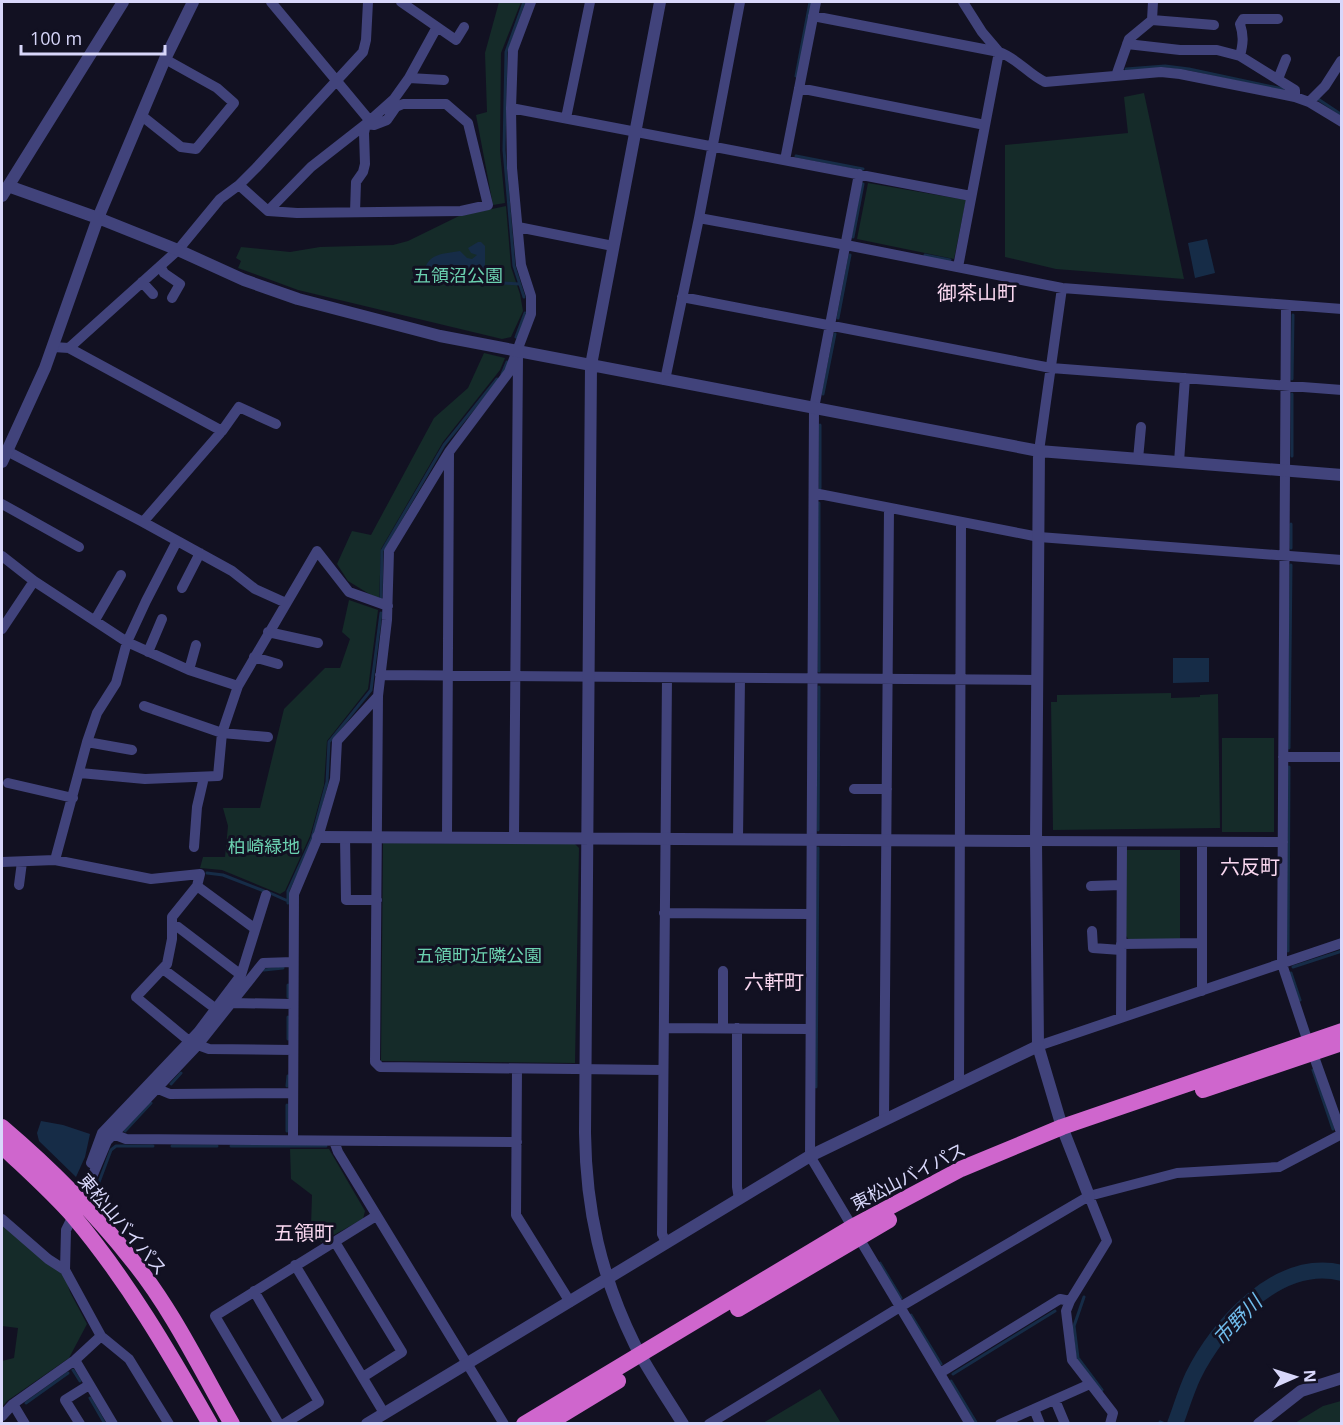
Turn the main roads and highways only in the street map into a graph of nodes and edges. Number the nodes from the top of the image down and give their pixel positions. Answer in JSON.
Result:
{"nodes":[{"id":1,"x":1341,"y":1031,"type":"edge"},
{"id":2,"x":1341,"y":1043,"type":"edge"},
{"id":3,"x":1310,"y":1048,"type":"junction"},
{"id":4,"x":2,"y":1127,"type":"edge"},
{"id":5,"x":2,"y":1146,"type":"edge"},
{"id":6,"x":76,"y":1209,"type":"junction"},
{"id":7,"x":643,"y":1359,"type":"junction"},
{"id":8,"x":210,"y":1424,"type":"edge"},
{"id":9,"x":232,"y":1424,"type":"edge"},
{"id":10,"x":524,"y":1424,"type":"edge"},
{"id":11,"x":547,"y":1424,"type":"edge"}],
"edges":[{"from":1,"to":3,"type":"highway","name":"東松山バイパス"},
{"from":2,"to":3,"type":"highway","name":"東松山バイパス"},
{"from":3,"to":7,"type":"highway","name":"東松山バイパス"},
{"from":4,"to":6,"type":"highway","name":"東松山バイパス"},
{"from":5,"to":6,"type":"highway","name":"東松山バイパス"},
{"from":6,"to":8,"type":"highway","name":"東松山バイパス"},
{"from":6,"to":9,"type":"highway","name":"東松山バイパス"},
{"from":7,"to":10,"type":"highway","name":"東松山バイパス"},
{"from":7,"to":11,"type":"highway","name":"東松山バイパス"}]}
